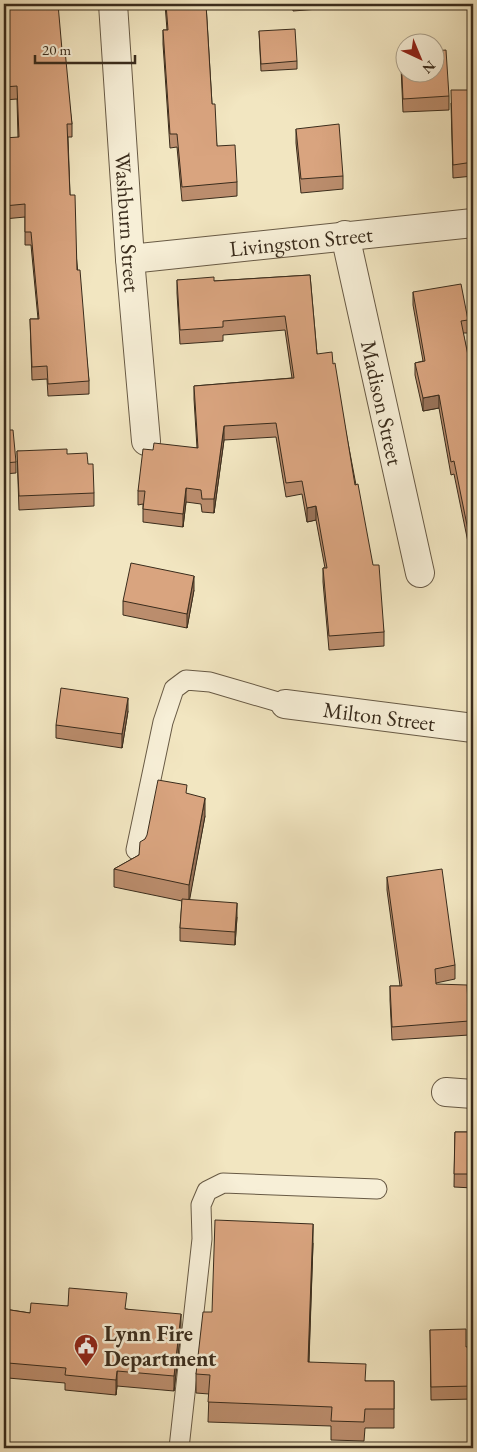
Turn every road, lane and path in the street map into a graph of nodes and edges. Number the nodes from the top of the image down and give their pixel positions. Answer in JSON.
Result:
{"nodes":[{"id":1,"x":113,"y":4,"type":"edge"},
{"id":2,"x":473,"y":223,"type":"edge"},
{"id":3,"x":345,"y":235,"type":"junction"},
{"id":4,"x":130,"y":259,"type":"junction"},
{"id":5,"x":146,"y":442,"type":"dead end"},
{"id":6,"x":420,"y":573,"type":"dead end"},
{"id":7,"x":286,"y":704,"type":"joint"},
{"id":8,"x":473,"y":728,"type":"edge"},
{"id":9,"x":136,"y":850,"type":"dead end"},
{"id":10,"x":446,"y":1092,"type":"dead end"},
{"id":11,"x":473,"y":1094,"type":"edge"},
{"id":12,"x":377,"y":1190,"type":"dead end"},
{"id":13,"x":178,"y":1448,"type":"edge"}],
"edges":[{"from":1,"to":4,"type":"street","name":"Washburn Street"},
{"from":2,"to":3,"type":"street","name":"Livingston Street"},
{"from":3,"to":4,"type":"street","name":"Livingston Street"},
{"from":3,"to":6,"type":"street","name":"Madison Street"},
{"from":4,"to":5,"type":"street","name":"Washburn Street"},
{"from":7,"to":8,"type":"street","name":"Milton Street"},
{"from":7,"to":9,"type":"lane"},
{"from":10,"to":11,"type":"street"},
{"from":12,"to":13,"type":"lane"}]}
